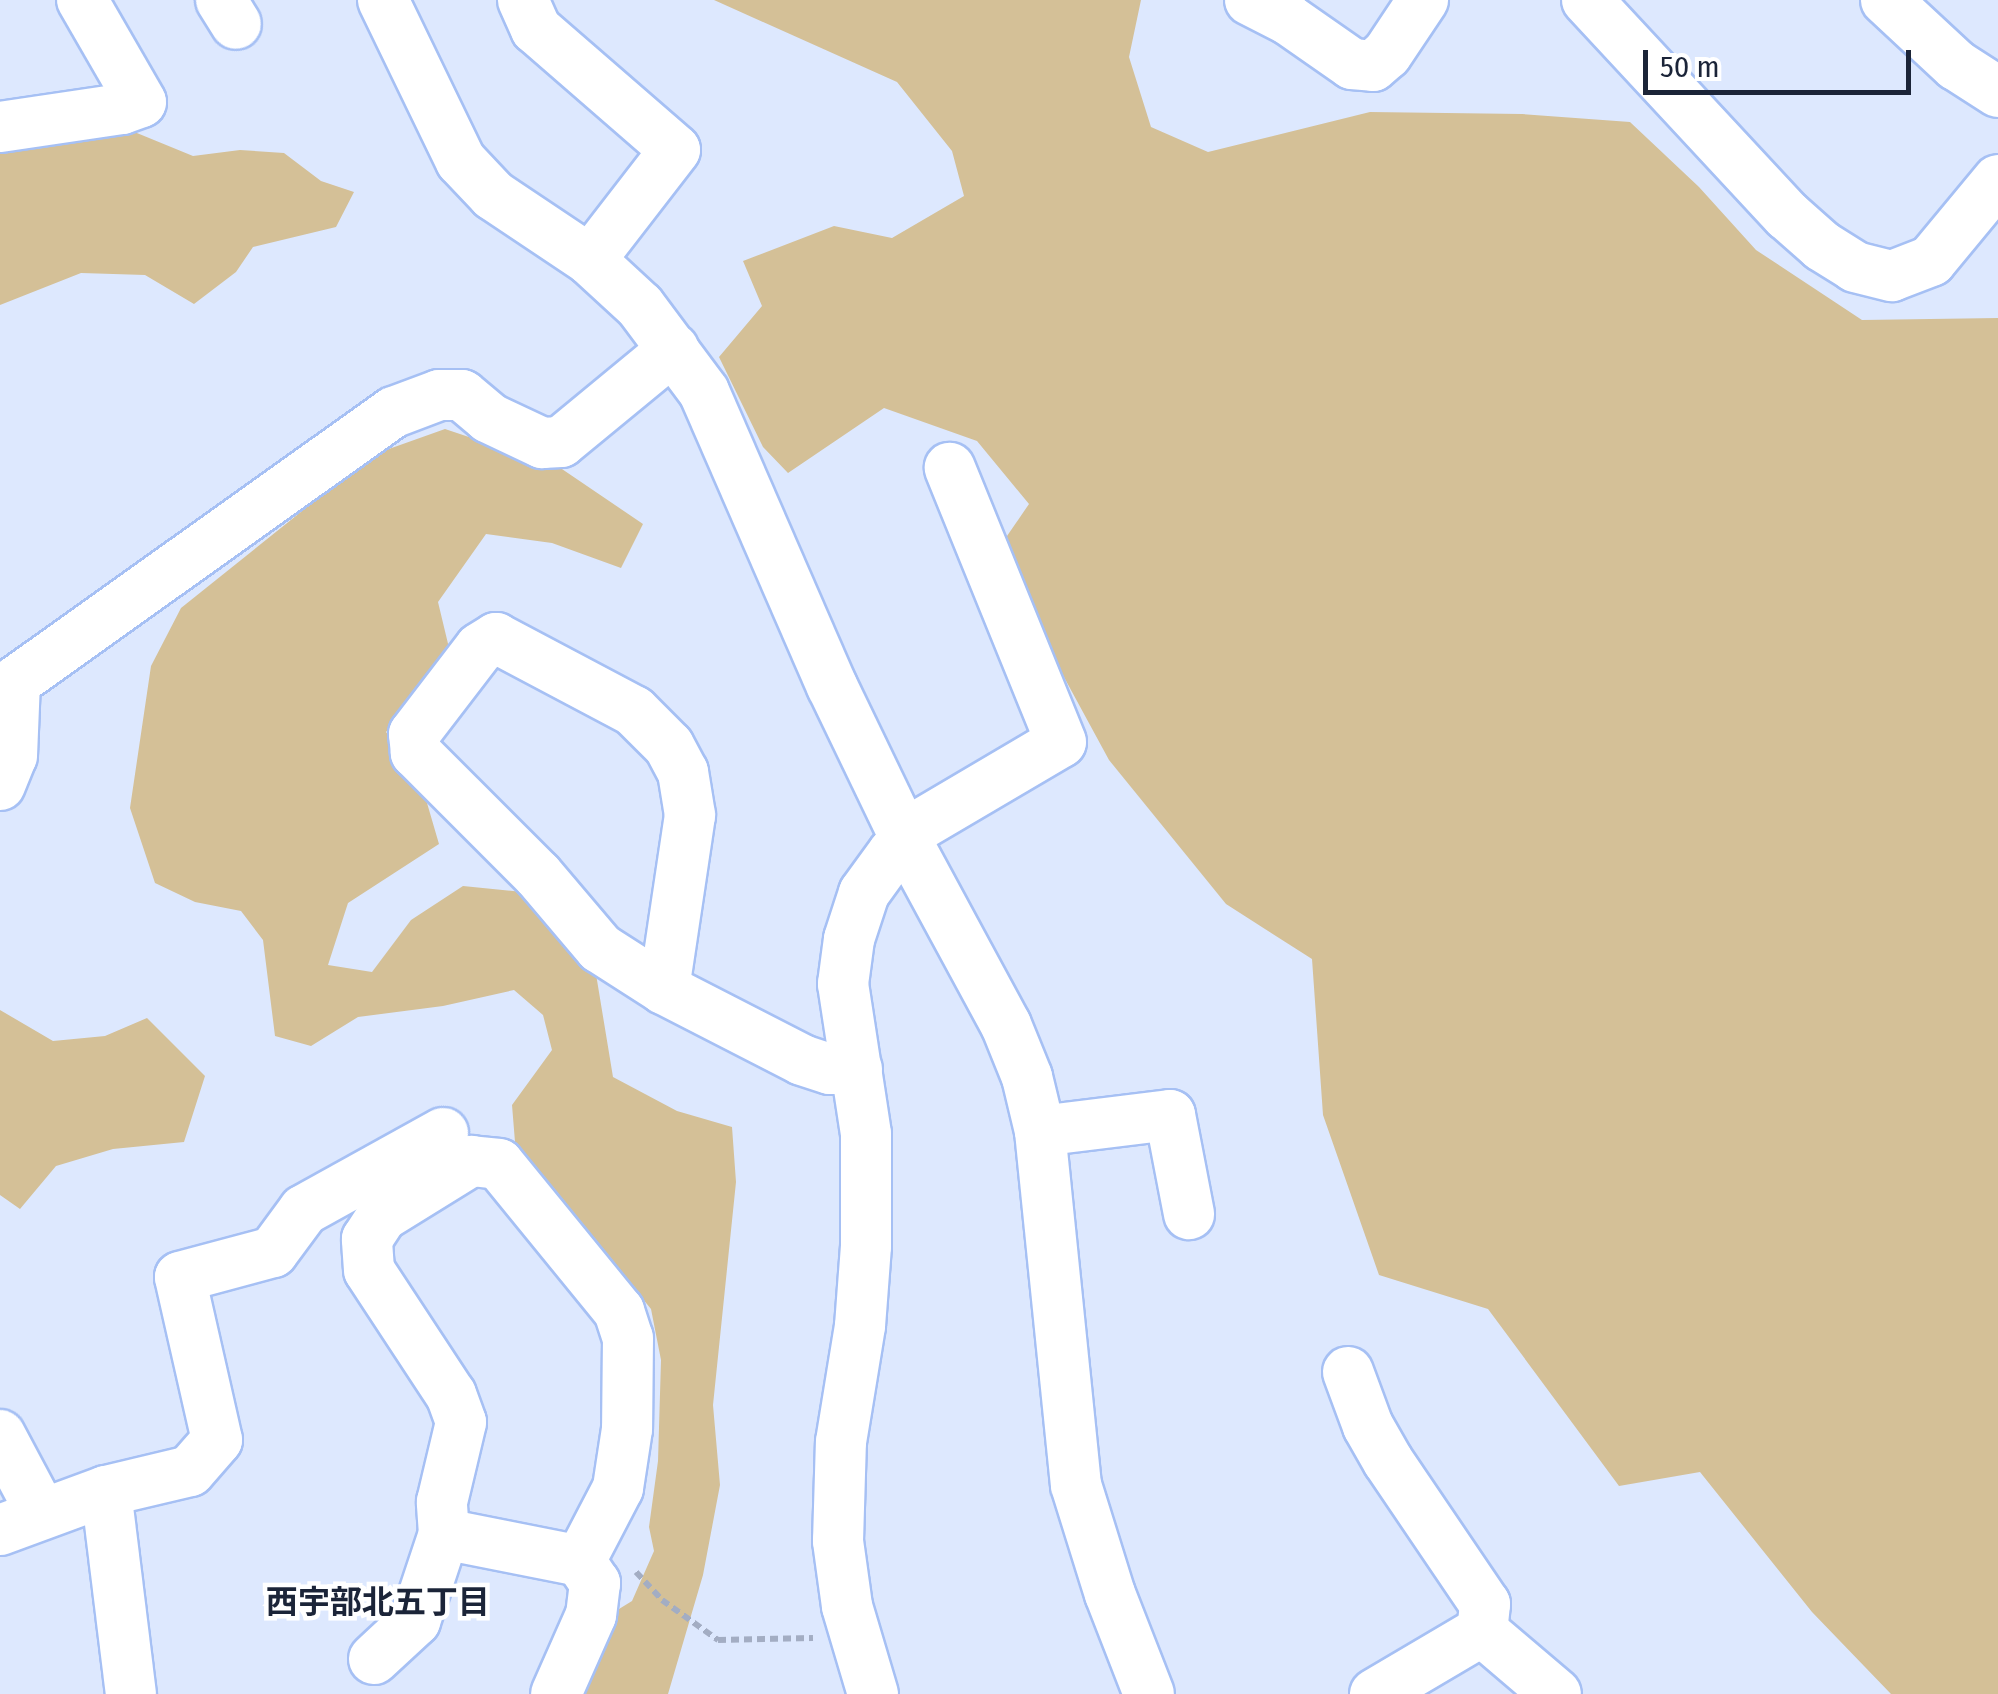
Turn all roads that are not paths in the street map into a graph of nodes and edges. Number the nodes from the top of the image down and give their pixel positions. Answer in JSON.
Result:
{"nodes":[{"id":1,"x":82,"y":0,"type":"edge"},
{"id":2,"x":383,"y":0,"type":"edge"},
{"id":3,"x":523,"y":0,"type":"edge"},
{"id":4,"x":1250,"y":0,"type":"edge"},
{"id":5,"x":1423,"y":0,"type":"edge"},
{"id":6,"x":1587,"y":0,"type":"edge"},
{"id":7,"x":1886,"y":0,"type":"edge"},
{"id":8,"x":1998,"y":92,"type":"edge"},
{"id":9,"x":0,"y":127,"type":"edge"},
{"id":10,"x":1998,"y":180,"type":"edge"},
{"id":11,"x":590,"y":260,"type":"junction"},
{"id":12,"x":674,"y":349,"type":"junction"},
{"id":13,"x":950,"y":468,"type":"dead end"},
{"id":14,"x":8,"y":678,"type":"edge"},
{"id":15,"x":0,"y":785,"type":"edge"},
{"id":16,"x":906,"y":840,"type":"junction"},
{"id":17,"x":664,"y":989,"type":"junction"},
{"id":18,"x":857,"y":1069,"type":"junction"},
{"id":19,"x":1040,"y":1130,"type":"junction"},
{"id":20,"x":443,"y":1133,"type":"dead end"},
{"id":21,"x":1189,"y":1214,"type":"dead end"},
{"id":22,"x":1348,"y":1372,"type":"dead end"},
{"id":23,"x":0,"y":1435,"type":"edge"},
{"id":24,"x":106,"y":1491,"type":"junction"},
{"id":25,"x":21,"y":1521,"type":"edge"},
{"id":26,"x":444,"y":1534,"type":"junction"},
{"id":27,"x":580,"y":1561,"type":"junction"},
{"id":28,"x":1482,"y":1631,"type":"junction"},
{"id":29,"x":374,"y":1659,"type":"dead end"},
{"id":30,"x":131,"y":1694,"type":"edge"},
{"id":31,"x":556,"y":1694,"type":"edge"},
{"id":32,"x":873,"y":1694,"type":"edge"},
{"id":33,"x":1149,"y":1694,"type":"edge"},
{"id":34,"x":1375,"y":1694,"type":"edge"},
{"id":35,"x":1556,"y":1694,"type":"edge"}],
"edges":[{"from":1,"to":9,"type":"street"},
{"from":2,"to":11,"type":"street"},
{"from":3,"to":11,"type":"street"},
{"from":4,"to":5,"type":"street"},
{"from":6,"to":10,"type":"street"},
{"from":7,"to":8,"type":"street"},
{"from":11,"to":12,"type":"street"},
{"from":12,"to":14,"type":"street"},
{"from":12,"to":16,"type":"street"},
{"from":13,"to":16,"type":"street"},
{"from":14,"to":15,"type":"street"},
{"from":16,"to":18,"type":"street"},
{"from":16,"to":19,"type":"street"},
{"from":17,"to":17,"type":"street"},
{"from":17,"to":18,"type":"street"},
{"from":18,"to":32,"type":"street"},
{"from":19,"to":21,"type":"street"},
{"from":19,"to":33,"type":"street"},
{"from":20,"to":24,"type":"street"},
{"from":22,"to":28,"type":"street"},
{"from":23,"to":25,"type":"street"},
{"from":24,"to":25,"type":"street"},
{"from":24,"to":30,"type":"street"},
{"from":26,"to":27,"type":"street"},
{"from":26,"to":27,"type":"street"},
{"from":26,"to":29,"type":"street"},
{"from":27,"to":31,"type":"street"},
{"from":28,"to":34,"type":"street"},
{"from":28,"to":35,"type":"street"}]}
